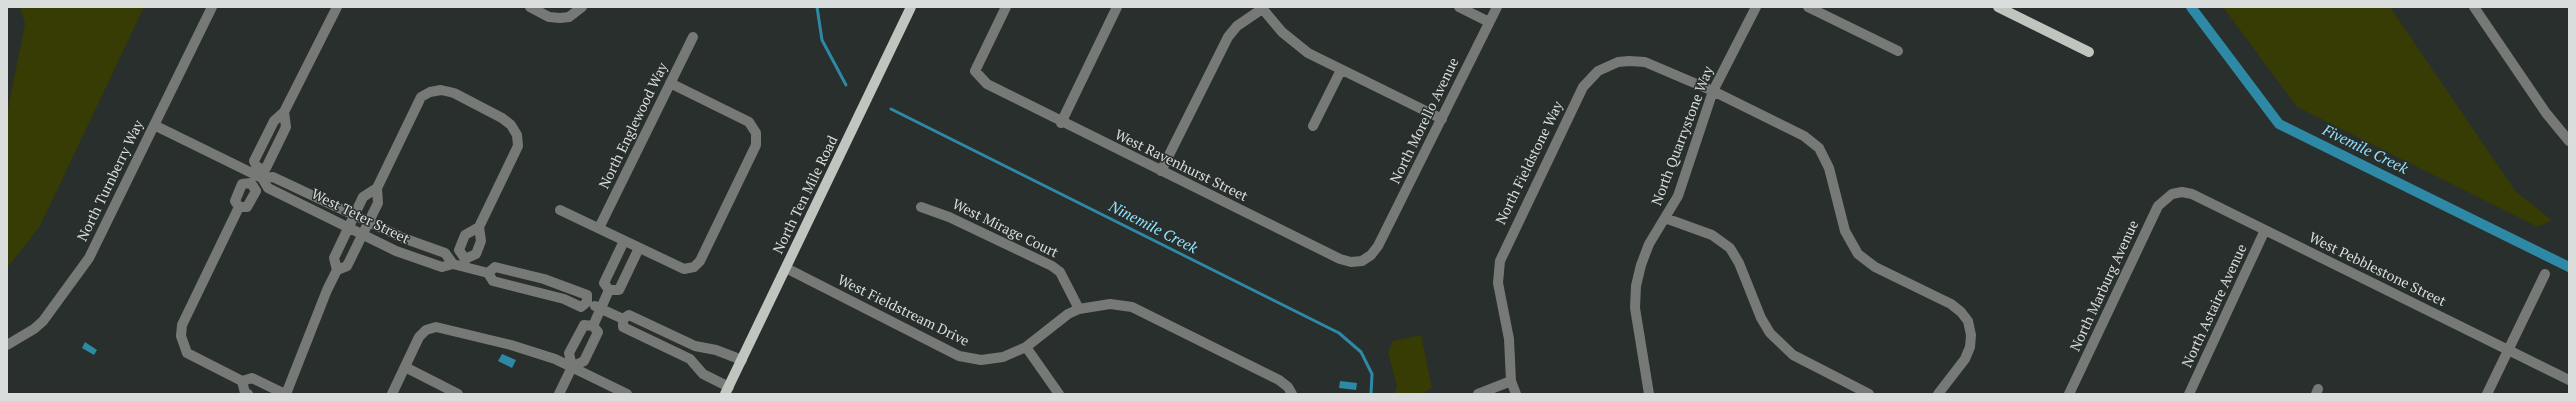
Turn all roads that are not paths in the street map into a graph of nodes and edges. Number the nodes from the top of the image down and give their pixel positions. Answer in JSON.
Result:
{"nodes":[{"id":1,"x":212,"y":7,"type":"edge"},
{"id":2,"x":337,"y":7,"type":"edge"},
{"id":3,"x":530,"y":7,"type":"edge"},
{"id":4,"x":582,"y":7,"type":"edge"},
{"id":5,"x":911,"y":7,"type":"edge"},
{"id":6,"x":1006,"y":7,"type":"edge"},
{"id":7,"x":1117,"y":7,"type":"edge"},
{"id":8,"x":1459,"y":7,"type":"edge"},
{"id":9,"x":1496,"y":7,"type":"edge"},
{"id":10,"x":1756,"y":7,"type":"edge"},
{"id":11,"x":1808,"y":7,"type":"edge"},
{"id":12,"x":2474,"y":7,"type":"edge"},
{"id":13,"x":1261,"y":8,"type":"edge"},
{"id":14,"x":2000,"y":8,"type":"edge"},
{"id":15,"x":1489,"y":22,"type":"junction"},
{"id":16,"x":693,"y":36,"type":"dead end"},
{"id":17,"x":1898,"y":51,"type":"dead end"},
{"id":18,"x":2089,"y":52,"type":"dead end"},
{"id":19,"x":1341,"y":70,"type":"junction"},
{"id":20,"x":670,"y":83,"type":"junction"},
{"id":21,"x":1713,"y":91,"type":"junction"},
{"id":22,"x":1442,"y":119,"type":"junction"},
{"id":23,"x":1061,"y":123,"type":"junction"},
{"id":24,"x":154,"y":125,"type":"junction"},
{"id":25,"x":1313,"y":126,"type":"dead end"},
{"id":26,"x":2569,"y":141,"type":"edge"},
{"id":27,"x":1161,"y":171,"type":"junction"},
{"id":28,"x":256,"y":176,"type":"junction"},
{"id":29,"x":377,"y":188,"type":"junction"},
{"id":30,"x":2172,"y":194,"type":"joint"},
{"id":31,"x":921,"y":207,"type":"dead end"},
{"id":32,"x":560,"y":210,"type":"dead end"},
{"id":33,"x":354,"y":215,"type":"junction"},
{"id":34,"x":1665,"y":218,"type":"junction"},
{"id":35,"x":368,"y":223,"type":"junction"},
{"id":36,"x":479,"y":227,"type":"junction"},
{"id":37,"x":348,"y":228,"type":"junction"},
{"id":38,"x":599,"y":228,"type":"junction"},
{"id":39,"x":2265,"y":230,"type":"junction"},
{"id":40,"x":362,"y":235,"type":"junction"},
{"id":41,"x":624,"y":241,"type":"junction"},
{"id":42,"x":1378,"y":246,"type":"joint"},
{"id":43,"x":639,"y":248,"type":"junction"},
{"id":44,"x":465,"y":263,"type":"junction"},
{"id":45,"x":453,"y":264,"type":"junction"},
{"id":46,"x":786,"y":268,"type":"junction"},
{"id":47,"x":337,"y":270,"type":"junction"},
{"id":48,"x":2545,"y":274,"type":"dead end"},
{"id":49,"x":609,"y":290,"type":"junction"},
{"id":50,"x":601,"y":308,"type":"junction"},
{"id":51,"x":1079,"y":309,"type":"junction"},
{"id":52,"x":623,"y":319,"type":"junction"},
{"id":53,"x":593,"y":326,"type":"junction"},
{"id":54,"x":7,"y":345,"type":"edge"},
{"id":55,"x":1026,"y":346,"type":"junction"},
{"id":56,"x":2508,"y":350,"type":"junction"},
{"id":57,"x":742,"y":360,"type":"junction"},
{"id":58,"x":572,"y":366,"type":"junction"},
{"id":59,"x":405,"y":367,"type":"junction"},
{"id":60,"x":2569,"y":380,"type":"edge"},
{"id":61,"x":242,"y":381,"type":"junction"},
{"id":62,"x":1511,"y":381,"type":"junction"},
{"id":63,"x":727,"y":390,"type":"edge"},
{"id":64,"x":1290,"y":390,"type":"edge"},
{"id":65,"x":248,"y":394,"type":"edge"},
{"id":66,"x":286,"y":394,"type":"edge"},
{"id":67,"x":392,"y":394,"type":"edge"},
{"id":68,"x":458,"y":394,"type":"edge"},
{"id":69,"x":559,"y":394,"type":"edge"},
{"id":70,"x":627,"y":394,"type":"edge"},
{"id":71,"x":1059,"y":394,"type":"edge"},
{"id":72,"x":1478,"y":394,"type":"edge"},
{"id":73,"x":1516,"y":394,"type":"edge"},
{"id":74,"x":1649,"y":394,"type":"edge"},
{"id":75,"x":1869,"y":394,"type":"edge"},
{"id":76,"x":1938,"y":394,"type":"edge"},
{"id":77,"x":2069,"y":394,"type":"edge"},
{"id":78,"x":2189,"y":394,"type":"edge"},
{"id":79,"x":2487,"y":394,"type":"edge"}],
"edges":[{"from":1,"to":24,"type":"street","name":"North Turnberry Way"},
{"from":2,"to":28,"type":"street"},
{"from":3,"to":4,"type":"street"},
{"from":5,"to":46,"type":"main road","name":"North Ten Mile Road"},
{"from":6,"to":23,"type":"street","name":"West Ravenhurst Street"},
{"from":7,"to":23,"type":"street"},
{"from":8,"to":15,"type":"street"},
{"from":9,"to":15,"type":"street","name":"North Morello Avenue"},
{"from":10,"to":21,"type":"street","name":"North Quarrystone Way"},
{"from":11,"to":17,"type":"street"},
{"from":12,"to":26,"type":"street"},
{"from":13,"to":19,"type":"street"},
{"from":13,"to":27,"type":"street"},
{"from":14,"to":18,"type":"main road"},
{"from":15,"to":22,"type":"street","name":"North Morello Avenue"},
{"from":16,"to":20,"type":"street","name":"North Englewood Way"},
{"from":19,"to":22,"type":"street"},
{"from":19,"to":25,"type":"street"},
{"from":20,"to":38,"type":"street","name":"North Englewood Way"},
{"from":20,"to":43,"type":"street"},
{"from":21,"to":34,"type":"street","name":"North Quarrystone Way"},
{"from":21,"to":62,"type":"street","name":"North Fieldstone Way"},
{"from":21,"to":76,"type":"street","name":"North Fieldstone Way"},
{"from":22,"to":42,"type":"street","name":"North Morello Avenue"},
{"from":23,"to":27,"type":"street","name":"West Ravenhurst Street"},
{"from":24,"to":28,"type":"street","name":"West Teter Street"},
{"from":24,"to":54,"type":"street","name":"North Turnberry Way"},
{"from":27,"to":42,"type":"street","name":"West Ravenhurst Street"},
{"from":28,"to":33,"type":"street","name":"West Teter Street"},
{"from":28,"to":37,"type":"street","name":"West Teter Street"},
{"from":28,"to":61,"type":"street"},
{"from":29,"to":33,"type":"street"},
{"from":29,"to":35,"type":"street"},
{"from":29,"to":36,"type":"street"},
{"from":30,"to":39,"type":"street","name":"West Pebblestone Street"},
{"from":30,"to":77,"type":"street","name":"North Marburg Avenue"},
{"from":31,"to":51,"type":"street","name":"West Mirage Court"},
{"from":32,"to":38,"type":"street"},
{"from":33,"to":35,"type":"street","name":"West Teter Street"},
{"from":33,"to":37,"type":"street"},
{"from":34,"to":74,"type":"street","name":"North Quarrystone Way"},
{"from":34,"to":75,"type":"street"},
{"from":35,"to":40,"type":"street"},
{"from":35,"to":45,"type":"street","name":"West Teter Street"},
{"from":36,"to":44,"type":"street"},
{"from":36,"to":44,"type":"street"},
{"from":37,"to":40,"type":"street","name":"West Teter Street"},
{"from":37,"to":47,"type":"street"},
{"from":38,"to":41,"type":"street"},
{"from":39,"to":56,"type":"street","name":"West Pebblestone Street"},
{"from":39,"to":78,"type":"street","name":"North Astaire Avenue"},
{"from":40,"to":45,"type":"street","name":"West Teter Street"},
{"from":40,"to":47,"type":"street"},
{"from":41,"to":43,"type":"street"},
{"from":41,"to":49,"type":"street"},
{"from":43,"to":49,"type":"street"},
{"from":44,"to":45,"type":"street","name":"West Teter Street"},
{"from":44,"to":50,"type":"street","name":"West Teter Street"},
{"from":46,"to":55,"type":"street","name":"West Fieldstream Drive"},
{"from":46,"to":57,"type":"main road","name":"North Ten Mile Road"},
{"from":47,"to":66,"type":"street"},
{"from":48,"to":56,"type":"street"},
{"from":49,"to":50,"type":"street"},
{"from":50,"to":52,"type":"street","name":"West Teter Street"},
{"from":50,"to":53,"type":"street"},
{"from":51,"to":55,"type":"street","name":"West Fieldstream Drive"},
{"from":51,"to":64,"type":"street","name":"West Fieldstream Drive"},
{"from":52,"to":57,"type":"street","name":"West Teter Street"},
{"from":52,"to":63,"type":"street","name":"West Teter Street"},
{"from":53,"to":58,"type":"street"},
{"from":53,"to":58,"type":"street"},
{"from":55,"to":71,"type":"street"},
{"from":56,"to":60,"type":"street","name":"West Pebblestone Street"},
{"from":56,"to":79,"type":"street"},
{"from":57,"to":63,"type":"main road","name":"North Ten Mile Road"},
{"from":58,"to":59,"type":"street"},
{"from":58,"to":69,"type":"street"},
{"from":58,"to":70,"type":"street"},
{"from":59,"to":67,"type":"street"},
{"from":59,"to":68,"type":"street"},
{"from":61,"to":65,"type":"street"},
{"from":61,"to":66,"type":"street"},
{"from":62,"to":72,"type":"street"},
{"from":62,"to":73,"type":"street","name":"North Fieldstone Way"}]}
